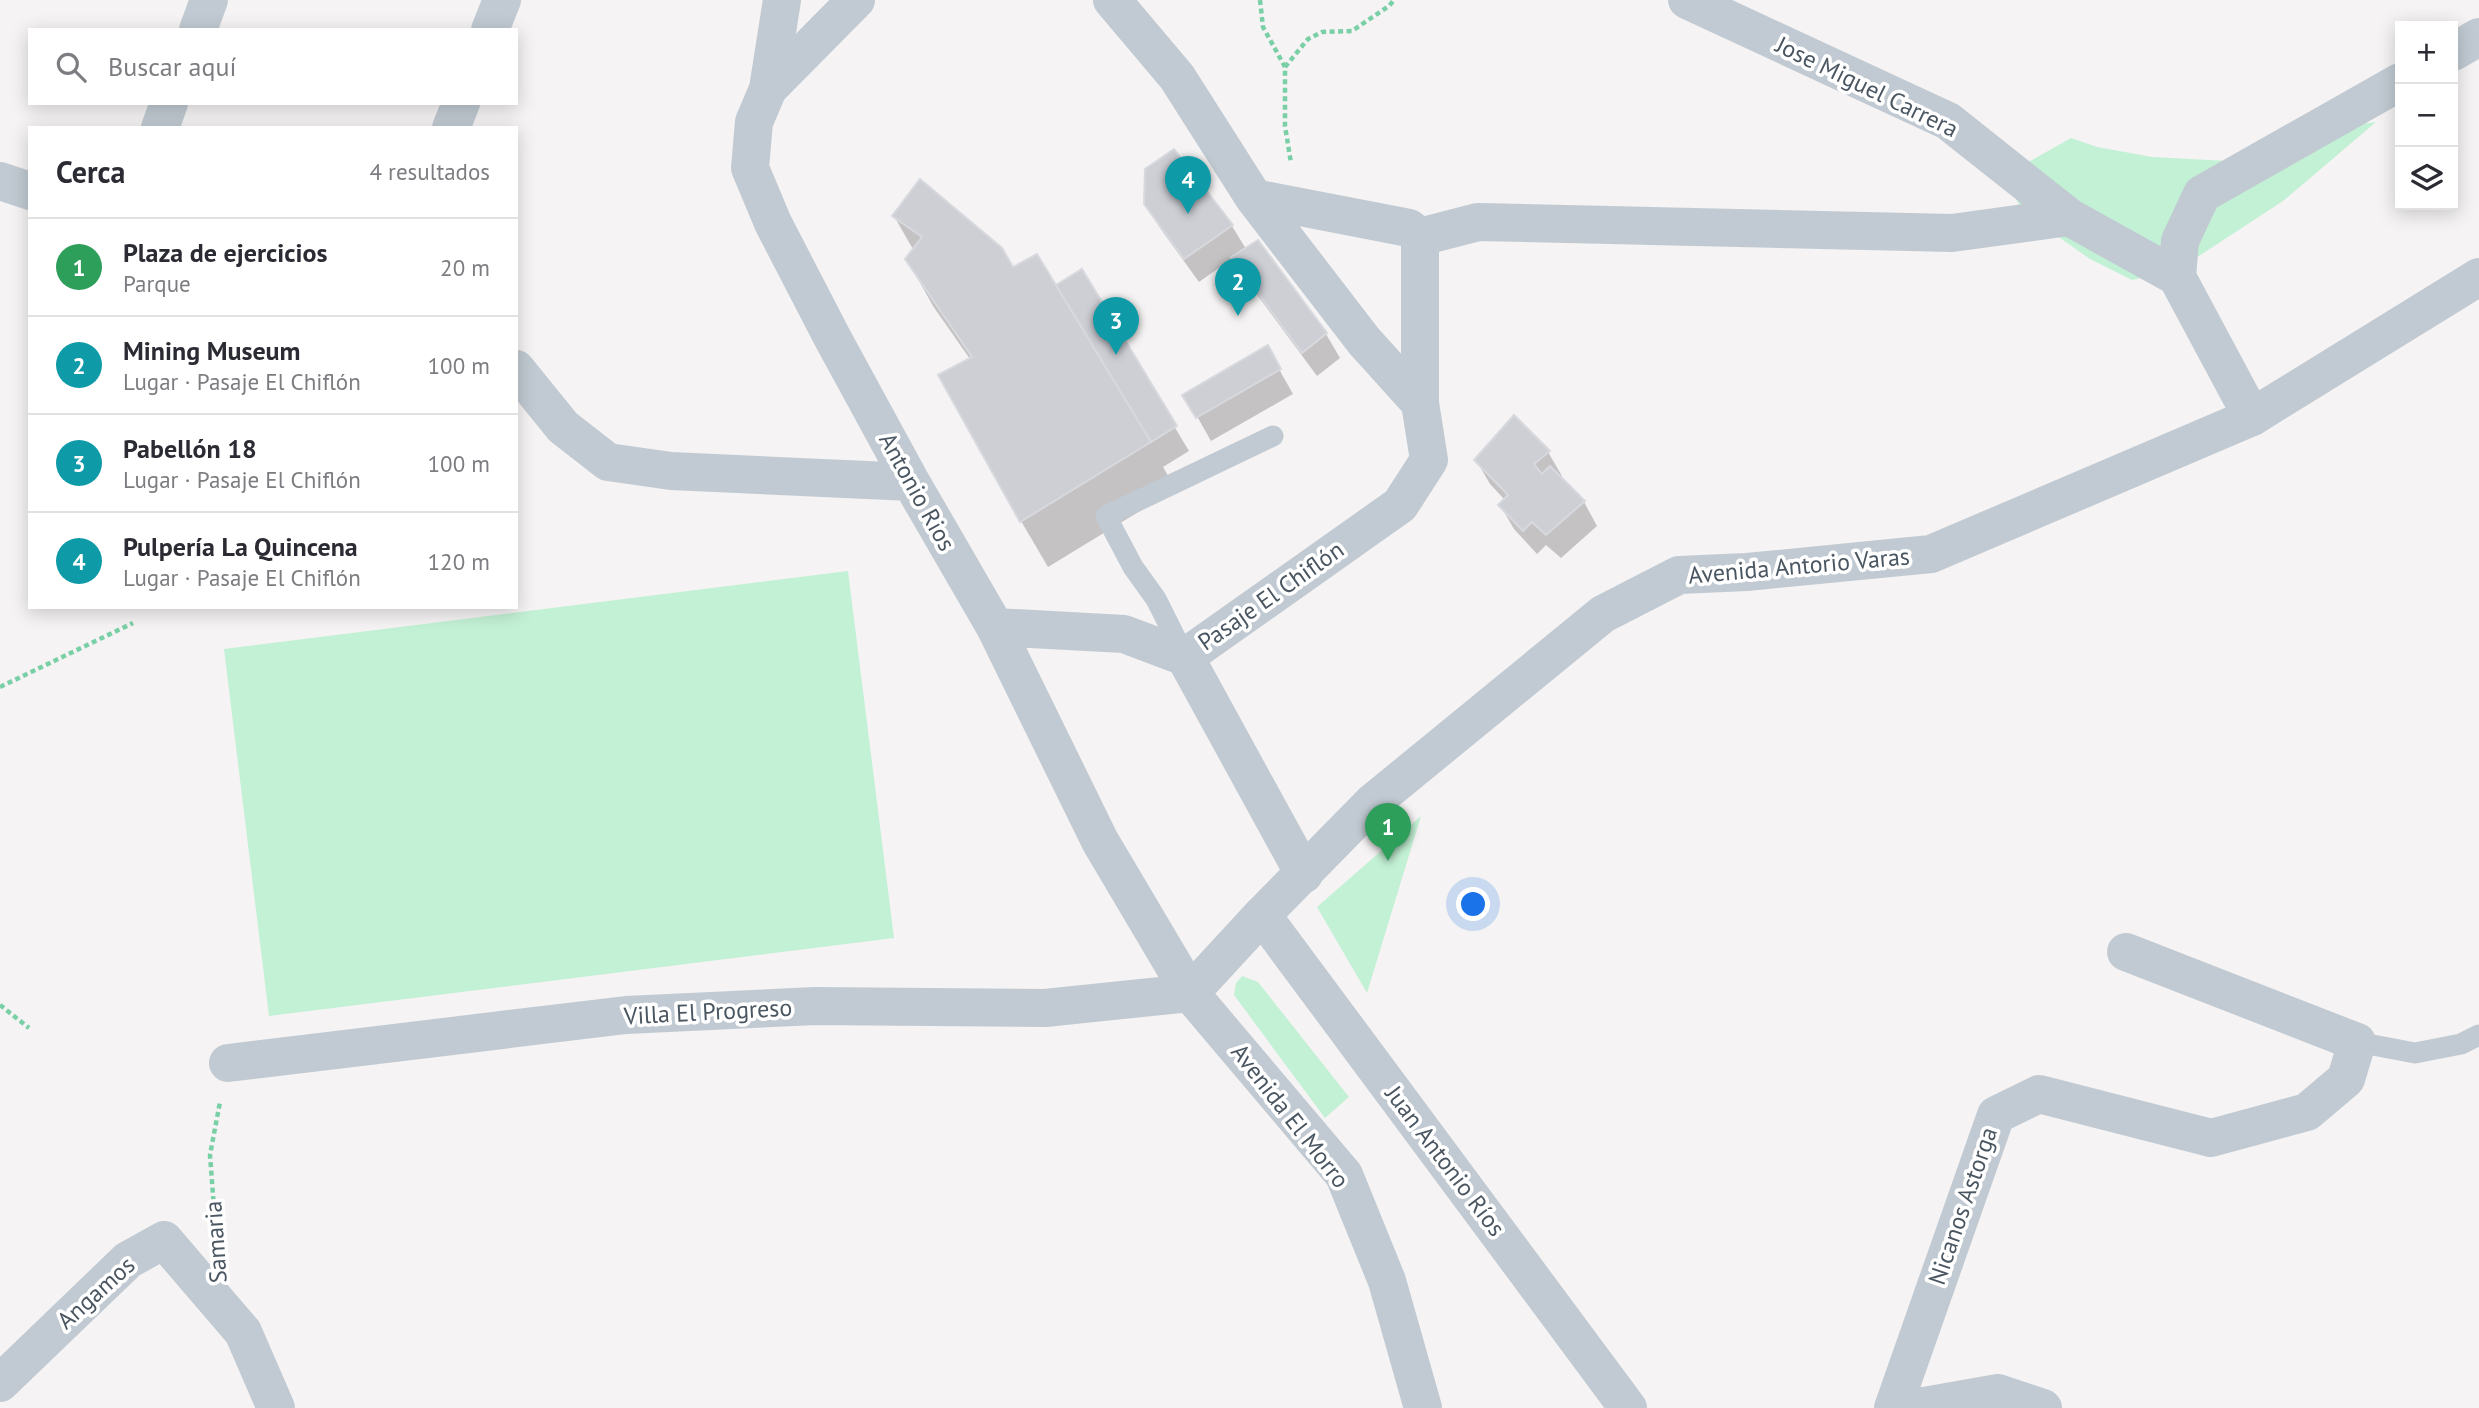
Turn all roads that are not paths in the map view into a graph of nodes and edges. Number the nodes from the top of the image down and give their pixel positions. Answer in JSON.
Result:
{"nodes":[{"id":1,"x":209,"y":0,"type":"edge"},
{"id":2,"x":502,"y":0,"type":"edge"},
{"id":3,"x":782,"y":0,"type":"edge"},
{"id":4,"x":856,"y":0,"type":"edge"},
{"id":5,"x":1111,"y":0,"type":"edge"},
{"id":6,"x":1687,"y":0,"type":"edge"},
{"id":7,"x":199,"y":28,"type":"edge"},
{"id":8,"x":491,"y":28,"type":"edge"},
{"id":9,"x":2479,"y":37,"type":"edge"},
{"id":10,"x":2458,"y":49,"type":"edge"},
{"id":11,"x":2396,"y":84,"type":"edge"},
{"id":12,"x":768,"y":89,"type":"junction"},
{"id":13,"x":168,"y":105,"type":"edge"},
{"id":14,"x":460,"y":105,"type":"edge"},
{"id":15,"x":161,"y":126,"type":"edge"},
{"id":16,"x":452,"y":126,"type":"edge"},
{"id":17,"x":0,"y":181,"type":"edge"},
{"id":18,"x":28,"y":190,"type":"edge"},
{"id":19,"x":1254,"y":198,"type":"junction"},
{"id":20,"x":2068,"y":217,"type":"junction"},
{"id":21,"x":1420,"y":237,"type":"junction"},
{"id":22,"x":2177,"y":277,"type":"junction"},
{"id":23,"x":2479,"y":277,"type":"edge"},
{"id":24,"x":518,"y":371,"type":"edge"},
{"id":25,"x":1420,"y":402,"type":"junction"},
{"id":26,"x":2252,"y":417,"type":"junction"},
{"id":27,"x":1273,"y":436,"type":"dead end"},
{"id":28,"x":911,"y":482,"type":"junction"},
{"id":29,"x":995,"y":628,"type":"junction"},
{"id":30,"x":1185,"y":657,"type":"junction"},
{"id":31,"x":1304,"y":874,"type":"junction"},
{"id":32,"x":1262,"y":915,"type":"junction"},
{"id":33,"x":2126,"y":952,"type":"dead end"},
{"id":34,"x":1190,"y":993,"type":"junction"},
{"id":35,"x":2479,"y":1035,"type":"edge"},
{"id":36,"x":2357,"y":1042,"type":"junction"},
{"id":37,"x":228,"y":1063,"type":"road end"},
{"id":38,"x":221,"y":1306,"type":"joint"},
{"id":39,"x":0,"y":1383,"type":"edge"},
{"id":40,"x":1999,"y":1400,"type":"edge"},
{"id":41,"x":276,"y":1408,"type":"edge"},
{"id":42,"x":1423,"y":1408,"type":"edge"},
{"id":43,"x":1628,"y":1408,"type":"edge"},
{"id":44,"x":1893,"y":1408,"type":"edge"},
{"id":45,"x":1913,"y":1408,"type":"edge"},
{"id":46,"x":2043,"y":1408,"type":"edge"}],
"edges":[{"from":1,"to":7,"type":"street"},
{"from":2,"to":8,"type":"street"},
{"from":3,"to":12,"type":"street"},
{"from":4,"to":12,"type":"street","name":"Antonio Rios"},
{"from":5,"to":19,"type":"street"},
{"from":6,"to":20,"type":"street","name":"Jose Miguel Carrera"},
{"from":9,"to":10,"type":"street"},
{"from":11,"to":22,"type":"street"},
{"from":12,"to":28,"type":"street","name":"Antonio Rios"},
{"from":13,"to":15,"type":"street"},
{"from":14,"to":16,"type":"street"},
{"from":17,"to":18,"type":"street"},
{"from":19,"to":21,"type":"street"},
{"from":19,"to":25,"type":"street"},
{"from":20,"to":21,"type":"street"},
{"from":20,"to":22,"type":"street","name":"Jose Miguel Carrera"},
{"from":21,"to":25,"type":"street","name":"Pasaje El Chiflón"},
{"from":22,"to":26,"type":"street"},
{"from":23,"to":26,"type":"street","name":"Avenida Antorio Varas"},
{"from":24,"to":28,"type":"street"},
{"from":25,"to":30,"type":"street","name":"Pasaje El Chiflón"},
{"from":26,"to":31,"type":"street","name":"Avenida Antorio Varas"},
{"from":27,"to":30,"type":"lane"},
{"from":28,"to":29,"type":"street","name":"Antonio Rios"},
{"from":29,"to":30,"type":"street"},
{"from":29,"to":34,"type":"street","name":"Antonio Rios"},
{"from":30,"to":31,"type":"street","name":"Pasaje El Chiflón"},
{"from":31,"to":32,"type":"street","name":"Avenida Antorio Varas"},
{"from":32,"to":34,"type":"street","name":"Avenida Antorio Varas"},
{"from":32,"to":43,"type":"street","name":"Juan Antonio Ríos"},
{"from":33,"to":36,"type":"street"},
{"from":34,"to":37,"type":"street","name":"Villa El Progreso"},
{"from":34,"to":42,"type":"street","name":"Avenida El Morro"},
{"from":35,"to":36,"type":"lane"},
{"from":36,"to":44,"type":"street","name":"Nicanos Astorga"},
{"from":38,"to":39,"type":"street","name":"Angamos"},
{"from":38,"to":41,"type":"street","name":"Samaria"},
{"from":40,"to":45,"type":"street"},
{"from":40,"to":46,"type":"street"}]}
